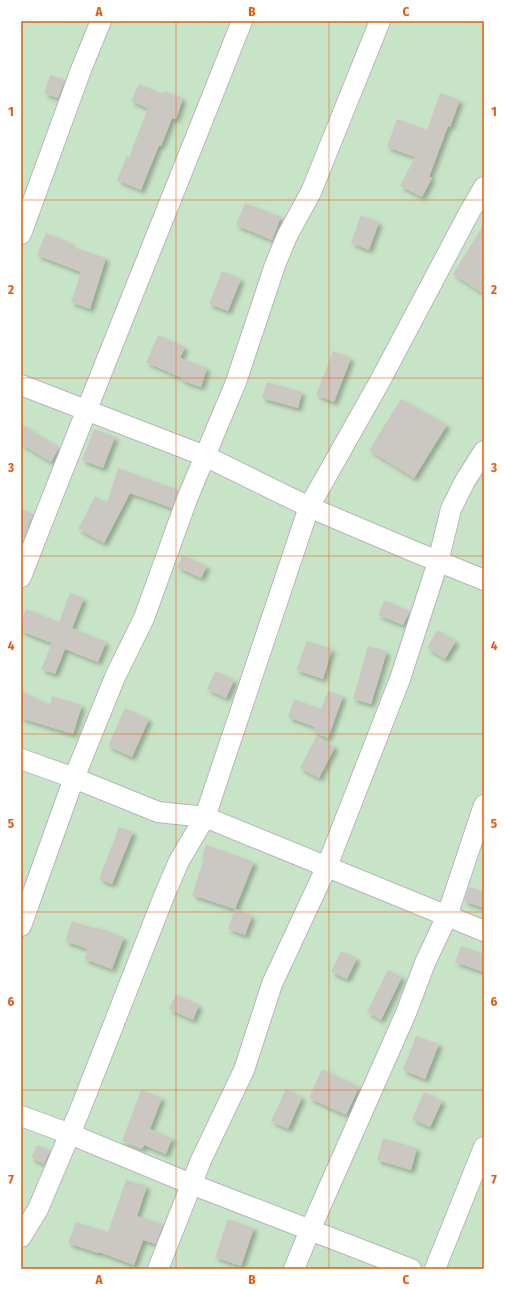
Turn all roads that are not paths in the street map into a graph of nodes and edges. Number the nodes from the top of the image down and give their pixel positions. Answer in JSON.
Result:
{"nodes":[{"id":1,"x":101,"y":21,"type":"edge"},
{"id":2,"x":242,"y":21,"type":"edge"},
{"id":3,"x":380,"y":21,"type":"edge"},
{"id":4,"x":484,"y":187,"type":"edge"},
{"id":5,"x":21,"y":234,"type":"edge"},
{"id":6,"x":21,"y":385,"type":"edge"},
{"id":7,"x":85,"y":410,"type":"junction"},
{"id":8,"x":484,"y":451,"type":"edge"},
{"id":9,"x":205,"y":456,"type":"junction"},
{"id":10,"x":309,"y":507,"type":"junction"},
{"id":11,"x":438,"y":562,"type":"junction"},
{"id":12,"x":21,"y":577,"type":"edge"},
{"id":13,"x":484,"y":580,"type":"edge"},
{"id":14,"x":21,"y":758,"type":"edge"},
{"id":15,"x":74,"y":778,"type":"junction"},
{"id":16,"x":484,"y":805,"type":"edge"},
{"id":17,"x":205,"y":817,"type":"junction"},
{"id":18,"x":327,"y":866,"type":"junction"},
{"id":19,"x":447,"y":916,"type":"junction"},
{"id":20,"x":21,"y":926,"type":"edge"},
{"id":21,"x":484,"y":931,"type":"edge"},
{"id":22,"x":21,"y":1116,"type":"edge"},
{"id":23,"x":70,"y":1134,"type":"junction"},
{"id":24,"x":484,"y":1147,"type":"edge"},
{"id":25,"x":191,"y":1184,"type":"junction"},
{"id":26,"x":310,"y":1230,"type":"junction"},
{"id":27,"x":21,"y":1237,"type":"edge"},
{"id":28,"x":158,"y":1269,"type":"edge"},
{"id":29,"x":294,"y":1269,"type":"edge"},
{"id":30,"x":411,"y":1269,"type":"edge"},
{"id":31,"x":435,"y":1269,"type":"edge"}],
"edges":[{"from":1,"to":5,"type":"street"},
{"from":2,"to":7,"type":"street"},
{"from":3,"to":9,"type":"street"},
{"from":4,"to":10,"type":"street"},
{"from":6,"to":7,"type":"street"},
{"from":7,"to":9,"type":"street"},
{"from":7,"to":12,"type":"street"},
{"from":8,"to":11,"type":"street"},
{"from":9,"to":10,"type":"street"},
{"from":9,"to":15,"type":"street"},
{"from":10,"to":11,"type":"street"},
{"from":10,"to":17,"type":"street"},
{"from":11,"to":13,"type":"street"},
{"from":11,"to":18,"type":"street"},
{"from":14,"to":15,"type":"street"},
{"from":15,"to":17,"type":"street"},
{"from":15,"to":20,"type":"street"},
{"from":16,"to":19,"type":"street"},
{"from":17,"to":18,"type":"street"},
{"from":17,"to":23,"type":"street"},
{"from":18,"to":19,"type":"street"},
{"from":18,"to":25,"type":"street"},
{"from":19,"to":21,"type":"street"},
{"from":19,"to":26,"type":"street"},
{"from":22,"to":23,"type":"street"},
{"from":23,"to":25,"type":"street"},
{"from":23,"to":27,"type":"street"},
{"from":24,"to":31,"type":"street"},
{"from":25,"to":26,"type":"street"},
{"from":25,"to":28,"type":"street"},
{"from":26,"to":29,"type":"street"},
{"from":26,"to":30,"type":"street"}]}
